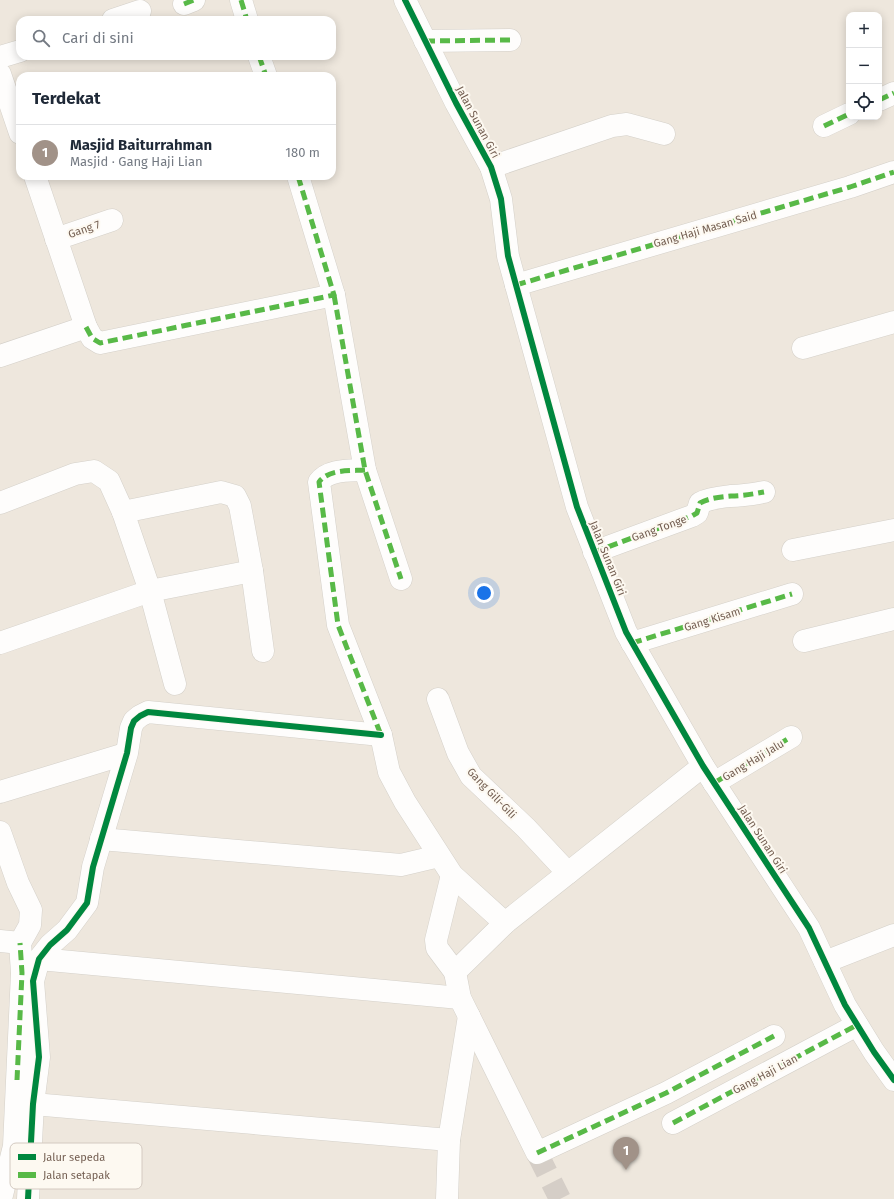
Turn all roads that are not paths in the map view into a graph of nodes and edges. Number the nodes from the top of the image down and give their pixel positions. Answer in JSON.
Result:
{"nodes":[{"id":1,"x":241,"y":0,"type":"edge"},
{"id":2,"x":405,"y":0,"type":"edge"},
{"id":3,"x":140,"y":11,"type":"dead end"},
{"id":4,"x":125,"y":16,"type":"edge"},
{"id":5,"x":246,"y":16,"type":"edge"},
{"id":6,"x":510,"y":40,"type":"dead end"},
{"id":7,"x":425,"y":41,"type":"junction"},
{"id":8,"x":16,"y":52,"type":"edge"},
{"id":9,"x":0,"y":57,"type":"edge"},
{"id":10,"x":260,"y":60,"type":"edge"},
{"id":11,"x":265,"y":72,"type":"edge"},
{"id":12,"x":0,"y":74,"type":"edge"},
{"id":13,"x":894,"y":93,"type":"edge"},
{"id":14,"x":882,"y":99,"type":"edge"},
{"id":15,"x":846,"y":115,"type":"edge"},
{"id":16,"x":16,"y":121,"type":"edge"},
{"id":17,"x":824,"y":126,"type":"dead end"},
{"id":18,"x":664,"y":134,"type":"dead end"},
{"id":19,"x":491,"y":168,"type":"junction"},
{"id":20,"x":894,"y":172,"type":"edge"},
{"id":21,"x":36,"y":180,"type":"edge"},
{"id":22,"x":299,"y":180,"type":"edge"},
{"id":23,"x":112,"y":220,"type":"dead end"},
{"id":24,"x":56,"y":239,"type":"junction"},
{"id":25,"x":516,"y":285,"type":"junction"},
{"id":26,"x":334,"y":295,"type":"junction"},
{"id":27,"x":894,"y":322,"type":"edge"},
{"id":28,"x":86,"y":327,"type":"junction"},
{"id":29,"x":804,"y":348,"type":"dead end"},
{"id":30,"x":0,"y":356,"type":"edge"},
{"id":31,"x":364,"y":470,"type":"junction"},
{"id":32,"x":764,"y":492,"type":"dead end"},
{"id":33,"x":0,"y":502,"type":"edge"},
{"id":34,"x":123,"y":512,"type":"junction"},
{"id":35,"x":894,"y":530,"type":"edge"},
{"id":36,"x":793,"y":550,"type":"dead end"},
{"id":37,"x":594,"y":552,"type":"junction"},
{"id":38,"x":252,"y":571,"type":"junction"},
{"id":39,"x":401,"y":579,"type":"dead end"},
{"id":40,"x":150,"y":591,"type":"junction"},
{"id":41,"x":792,"y":594,"type":"dead end"},
{"id":42,"x":894,"y":618,"type":"edge"},
{"id":43,"x":804,"y":641,"type":"dead end"},
{"id":44,"x":0,"y":643,"type":"edge"},
{"id":45,"x":632,"y":644,"type":"junction"},
{"id":46,"x":263,"y":651,"type":"dead end"},
{"id":47,"x":175,"y":684,"type":"dead end"},
{"id":48,"x":438,"y":699,"type":"dead end"},
{"id":49,"x":381,"y":735,"type":"junction"},
{"id":50,"x":791,"y":738,"type":"dead end"},
{"id":51,"x":125,"y":754,"type":"dead end"},
{"id":52,"x":709,"y":775,"type":"junction"},
{"id":53,"x":0,"y":792,"type":"edge"},
{"id":54,"x":0,"y":832,"type":"edge"},
{"id":55,"x":101,"y":839,"type":"junction"},
{"id":56,"x":439,"y":856,"type":"junction"},
{"id":57,"x":568,"y":873,"type":"junction"},
{"id":58,"x":452,"y":875,"type":"junction"},
{"id":59,"x":505,"y":923,"type":"junction"},
{"id":60,"x":894,"y":935,"type":"edge"},
{"id":61,"x":10,"y":942,"type":"edge"},
{"id":62,"x":40,"y":958,"type":"junction"},
{"id":63,"x":825,"y":962,"type":"junction"},
{"id":64,"x":455,"y":972,"type":"junction"},
{"id":65,"x":465,"y":1007,"type":"junction"},
{"id":66,"x":857,"y":1025,"type":"junction"},
{"id":67,"x":774,"y":1036,"type":"dead end"},
{"id":68,"x":8,"y":1079,"type":"edge"},
{"id":69,"x":894,"y":1080,"type":"edge"},
{"id":70,"x":33,"y":1104,"type":"junction"},
{"id":71,"x":673,"y":1123,"type":"dead end"},
{"id":72,"x":449,"y":1140,"type":"junction"},
{"id":73,"x":14,"y":1143,"type":"edge"},
{"id":74,"x":31,"y":1143,"type":"edge"},
{"id":75,"x":10,"y":1162,"type":"edge"},
{"id":76,"x":29,"y":1189,"type":"edge"},
{"id":77,"x":1,"y":1199,"type":"edge"},
{"id":78,"x":28,"y":1199,"type":"edge"},
{"id":79,"x":447,"y":1199,"type":"edge"}],
"edges":[{"from":1,"to":5,"type":"street"},
{"from":2,"to":7,"type":"street","name":"Jalan Sunan Giri"},
{"from":3,"to":4,"type":"street"},
{"from":6,"to":7,"type":"street"},
{"from":7,"to":19,"type":"street","name":"Jalan Sunan Giri"},
{"from":8,"to":9,"type":"street"},
{"from":10,"to":11,"type":"street"},
{"from":12,"to":16,"type":"street"},
{"from":13,"to":14,"type":"street"},
{"from":15,"to":17,"type":"street"},
{"from":18,"to":19,"type":"street"},
{"from":19,"to":25,"type":"street","name":"Jalan Sunan Giri"},
{"from":20,"to":25,"type":"street","name":"Gang Haji Masan Said"},
{"from":21,"to":24,"type":"street"},
{"from":22,"to":26,"type":"street"},
{"from":23,"to":24,"type":"street","name":"Gang 7"},
{"from":24,"to":28,"type":"street"},
{"from":25,"to":37,"type":"street","name":"Jalan Sunan Giri"},
{"from":26,"to":28,"type":"street"},
{"from":26,"to":31,"type":"street"},
{"from":27,"to":29,"type":"street"},
{"from":28,"to":30,"type":"street"},
{"from":31,"to":39,"type":"street"},
{"from":31,"to":49,"type":"street"},
{"from":32,"to":37,"type":"street","name":"Gang Tonge"},
{"from":33,"to":34,"type":"street"},
{"from":34,"to":38,"type":"street"},
{"from":34,"to":40,"type":"street"},
{"from":35,"to":36,"type":"street"},
{"from":37,"to":45,"type":"street","name":"Jalan Sunan Giri"},
{"from":38,"to":40,"type":"street"},
{"from":38,"to":46,"type":"street"},
{"from":40,"to":44,"type":"street"},
{"from":40,"to":47,"type":"street"},
{"from":41,"to":45,"type":"street","name":"Gang Kisam"},
{"from":42,"to":43,"type":"street"},
{"from":45,"to":52,"type":"street","name":"Jalan Sunan Giri"},
{"from":48,"to":57,"type":"street","name":"Gang Gili-Gili"},
{"from":49,"to":55,"type":"street"},
{"from":49,"to":56,"type":"street"},
{"from":50,"to":52,"type":"street","name":"Gang Haji Jalu"},
{"from":51,"to":53,"type":"street"},
{"from":52,"to":57,"type":"street","name":"Gang Haji Jalu"},
{"from":52,"to":63,"type":"street","name":"Jalan Sunan Giri"},
{"from":54,"to":61,"type":"street"},
{"from":55,"to":56,"type":"street"},
{"from":55,"to":62,"type":"street"},
{"from":56,"to":58,"type":"street"},
{"from":57,"to":59,"type":"street","name":"Gang Haji Jalu"},
{"from":58,"to":59,"type":"street"},
{"from":58,"to":64,"type":"street"},
{"from":59,"to":64,"type":"street","name":"Gang Haji Jalu"},
{"from":60,"to":63,"type":"street"},
{"from":61,"to":68,"type":"street"},
{"from":62,"to":65,"type":"street"},
{"from":62,"to":70,"type":"street"},
{"from":63,"to":66,"type":"street","name":"Jalan Sunan Giri"},
{"from":64,"to":65,"type":"street"},
{"from":65,"to":67,"type":"street"},
{"from":65,"to":72,"type":"street"},
{"from":66,"to":69,"type":"street","name":"Jalan Sunan Giri"},
{"from":66,"to":71,"type":"street","name":"Gang Haji Lian"},
{"from":68,"to":73,"type":"street"},
{"from":70,"to":72,"type":"street"},
{"from":70,"to":74,"type":"street"},
{"from":72,"to":79,"type":"street"},
{"from":75,"to":77,"type":"street"},
{"from":76,"to":78,"type":"street"}]}
